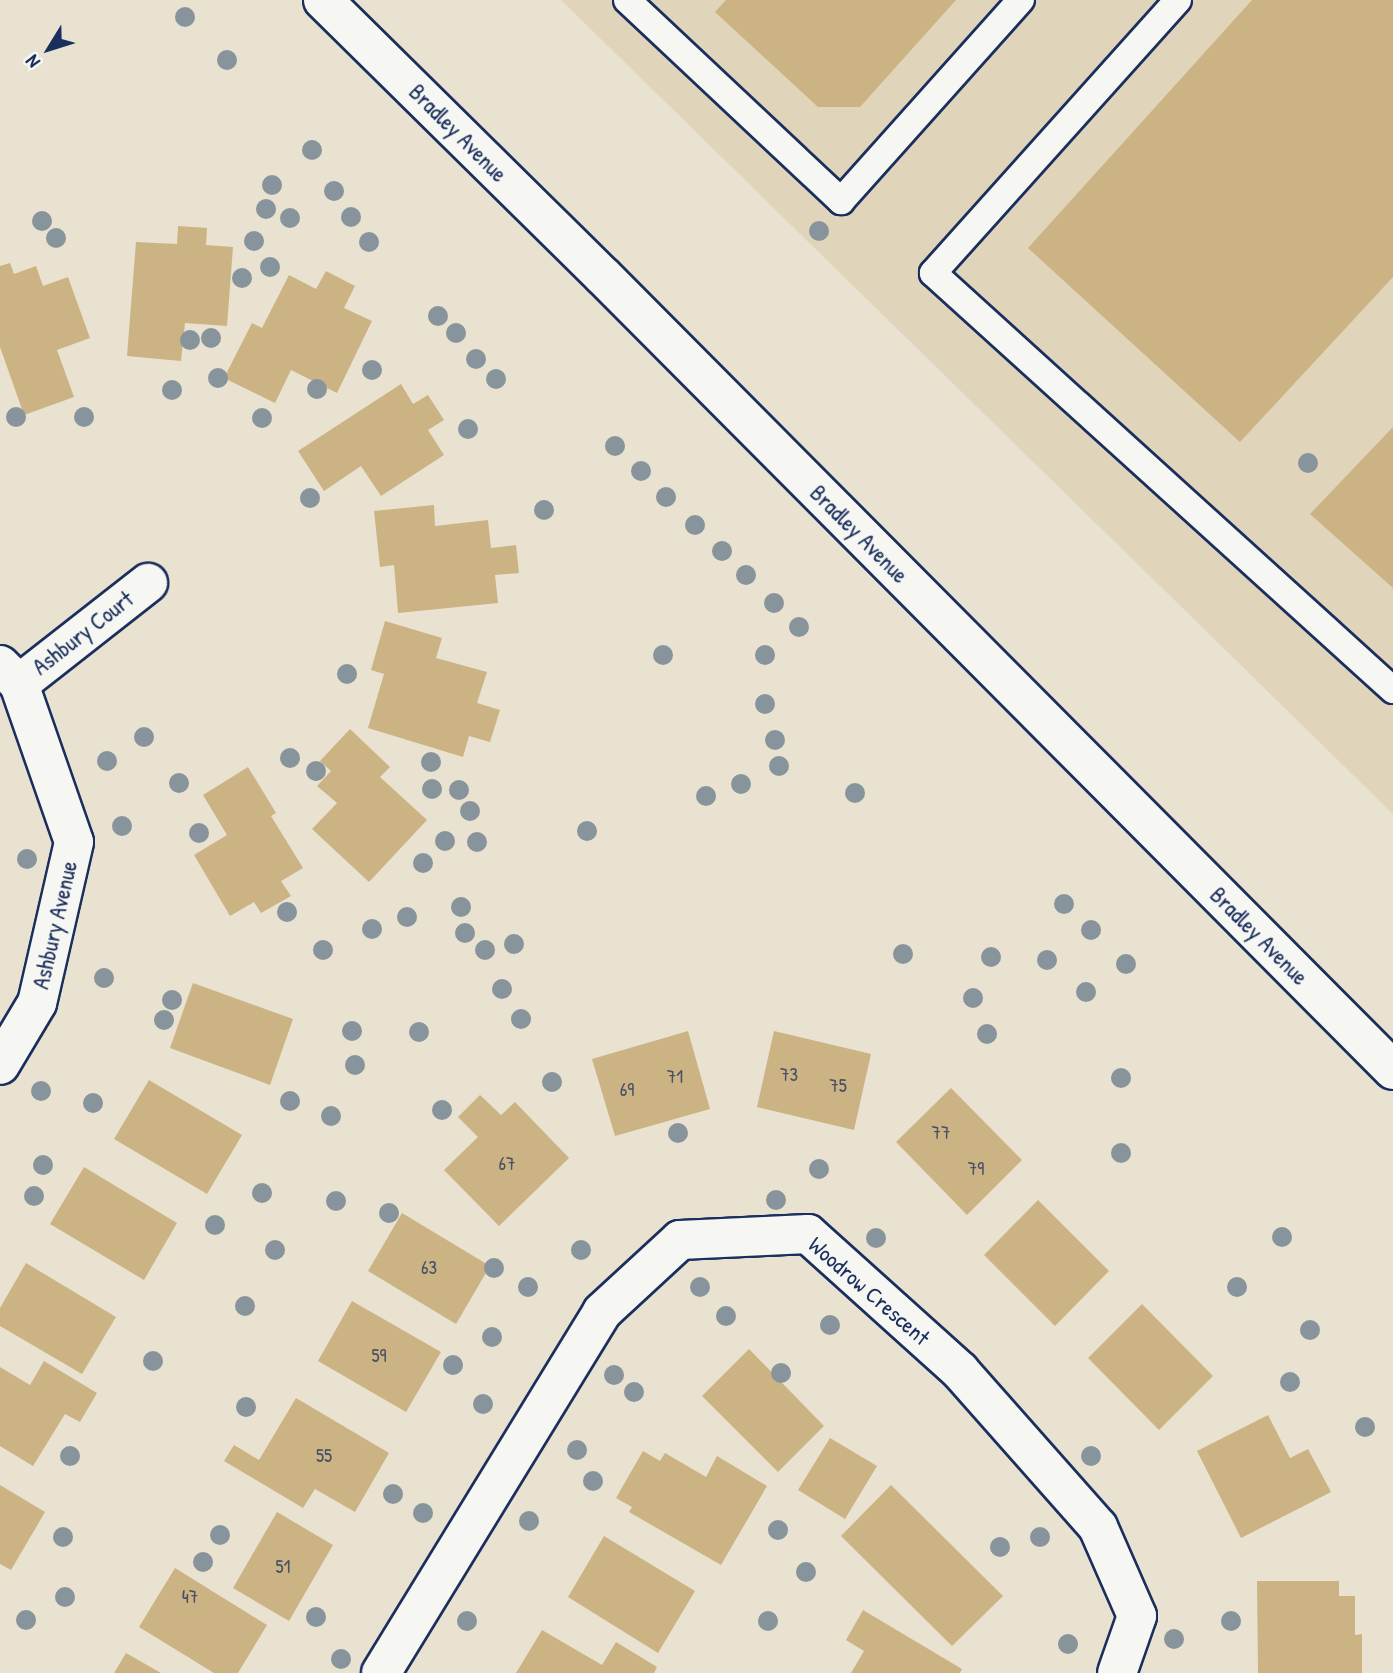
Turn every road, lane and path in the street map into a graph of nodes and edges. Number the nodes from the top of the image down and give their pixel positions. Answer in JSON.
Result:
{"nodes":[{"id":1,"x":323,"y":0,"type":"edge"},
{"id":2,"x":1021,"y":0,"type":"edge"},
{"id":3,"x":1178,"y":0,"type":"edge"},
{"id":4,"x":631,"y":1,"type":"edge"},
{"id":5,"x":148,"y":583,"type":"dead end"},
{"id":6,"x":9,"y":675,"type":"edge"},
{"id":7,"x":1393,"y":690,"type":"edge"},
{"id":8,"x":0,"y":1065,"type":"edge"},
{"id":9,"x":1393,"y":1070,"type":"edge"},
{"id":10,"x":381,"y":1673,"type":"edge"},
{"id":11,"x":1117,"y":1673,"type":"edge"}],
"edges":[{"from":1,"to":9,"type":"street","name":"Bradley Avenue"},
{"from":2,"to":4,"type":"lane"},
{"from":3,"to":7,"type":"lane"},
{"from":5,"to":6,"type":"street","name":"Ashbury Court"},
{"from":6,"to":8,"type":"street","name":"Ashbury Avenue"},
{"from":10,"to":11,"type":"street","name":"Woodrow Crescent"}]}
